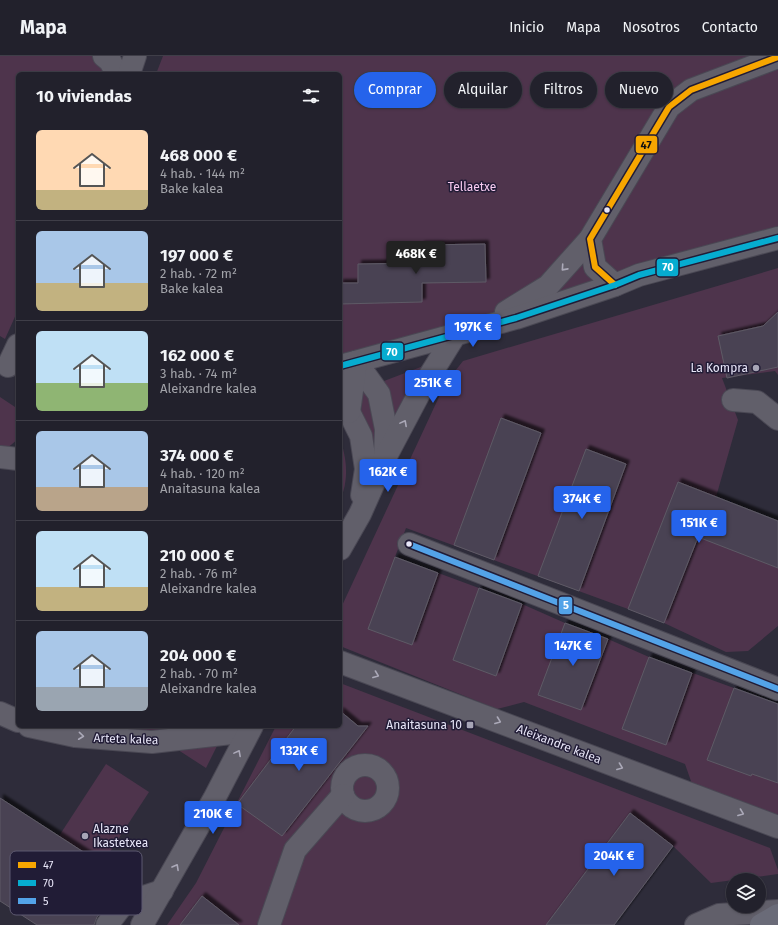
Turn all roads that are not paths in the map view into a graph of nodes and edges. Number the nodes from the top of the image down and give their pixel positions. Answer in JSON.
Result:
{"nodes":[{"id":1,"x":104,"y":56,"type":"edge"},
{"id":2,"x":135,"y":56,"type":"edge"},
{"id":3,"x":778,"y":57,"type":"edge"},
{"id":4,"x":116,"y":72,"type":"edge"},
{"id":5,"x":130,"y":72,"type":"edge"},
{"id":6,"x":778,"y":238,"type":"edge"},
{"id":7,"x":590,"y":239,"type":"junction"},
{"id":8,"x":614,"y":285,"type":"junction"},
{"id":9,"x":482,"y":328,"type":"junction"},
{"id":10,"x":455,"y":335,"type":"junction"},
{"id":11,"x":16,"y":350,"type":"edge"},
{"id":12,"x":348,"y":364,"type":"edge"},
{"id":13,"x":9,"y":366,"type":"edge"},
{"id":14,"x":733,"y":400,"type":"dead end"},
{"id":15,"x":344,"y":408,"type":"edge"},
{"id":16,"x":778,"y":419,"type":"edge"},
{"id":17,"x":0,"y":457,"type":"edge"},
{"id":18,"x":385,"y":458,"type":"junction"},
{"id":19,"x":16,"y":459,"type":"edge"},
{"id":20,"x":360,"y":514,"type":"junction"},
{"id":21,"x":409,"y":544,"type":"dead end"},
{"id":22,"x":342,"y":546,"type":"edge"},
{"id":23,"x":342,"y":663,"type":"edge"},
{"id":24,"x":778,"y":689,"type":"edge"},
{"id":25,"x":0,"y":713,"type":"edge"},
{"id":26,"x":16,"y":720,"type":"edge"},
{"id":27,"x":38,"y":728,"type":"edge"},
{"id":28,"x":250,"y":728,"type":"edge"},
{"id":29,"x":114,"y":732,"type":"edge"},
{"id":30,"x":343,"y":795,"type":"dead end"},
{"id":31,"x":778,"y":827,"type":"edge"},
{"id":32,"x":162,"y":891,"type":"junction"},
{"id":33,"x":142,"y":898,"type":"edge"},
{"id":34,"x":778,"y":911,"type":"edge"},
{"id":35,"x":778,"y":914,"type":"edge"},
{"id":36,"x":115,"y":915,"type":"edge"},
{"id":37,"x":107,"y":925,"type":"edge"},
{"id":38,"x":142,"y":925,"type":"edge"},
{"id":39,"x":269,"y":925,"type":"edge"},
{"id":40,"x":696,"y":925,"type":"edge"},
{"id":41,"x":761,"y":925,"type":"edge"}],
"edges":[{"from":1,"to":4,"type":"street"},
{"from":2,"to":5,"type":"street"},
{"from":3,"to":7,"type":"street"},
{"from":6,"to":8,"type":"street"},
{"from":7,"to":8,"type":"street"},
{"from":7,"to":9,"type":"street","one_way":true},
{"from":8,"to":9,"type":"street"},
{"from":9,"to":10,"type":"street"},
{"from":10,"to":12,"type":"street"},
{"from":18,"to":10,"type":"street","one_way":true},
{"from":11,"to":13,"type":"street"},
{"from":12,"to":15,"type":"street"},
{"from":12,"to":18,"type":"street"},
{"from":14,"to":16,"type":"street"},
{"from":15,"to":20,"type":"street"},
{"from":17,"to":19,"type":"street"},
{"from":18,"to":20,"type":"street"},
{"from":20,"to":22,"type":"street"},
{"from":21,"to":24,"type":"street"},
{"from":23,"to":31,"type":"street","name":"Aleixandre kalea","one_way":true},
{"from":25,"to":26,"type":"street"},
{"from":27,"to":29,"type":"street","name":"Arteta kalea","one_way":true},
{"from":28,"to":29,"type":"street","name":"Arteta kalea"},
{"from":32,"to":28,"type":"street","one_way":true},
{"from":30,"to":39,"type":"street"},
{"from":32,"to":33,"type":"street"},
{"from":32,"to":38,"type":"street"},
{"from":34,"to":40,"type":"street"},
{"from":35,"to":41,"type":"main road"},
{"from":36,"to":37,"type":"street"}]}
